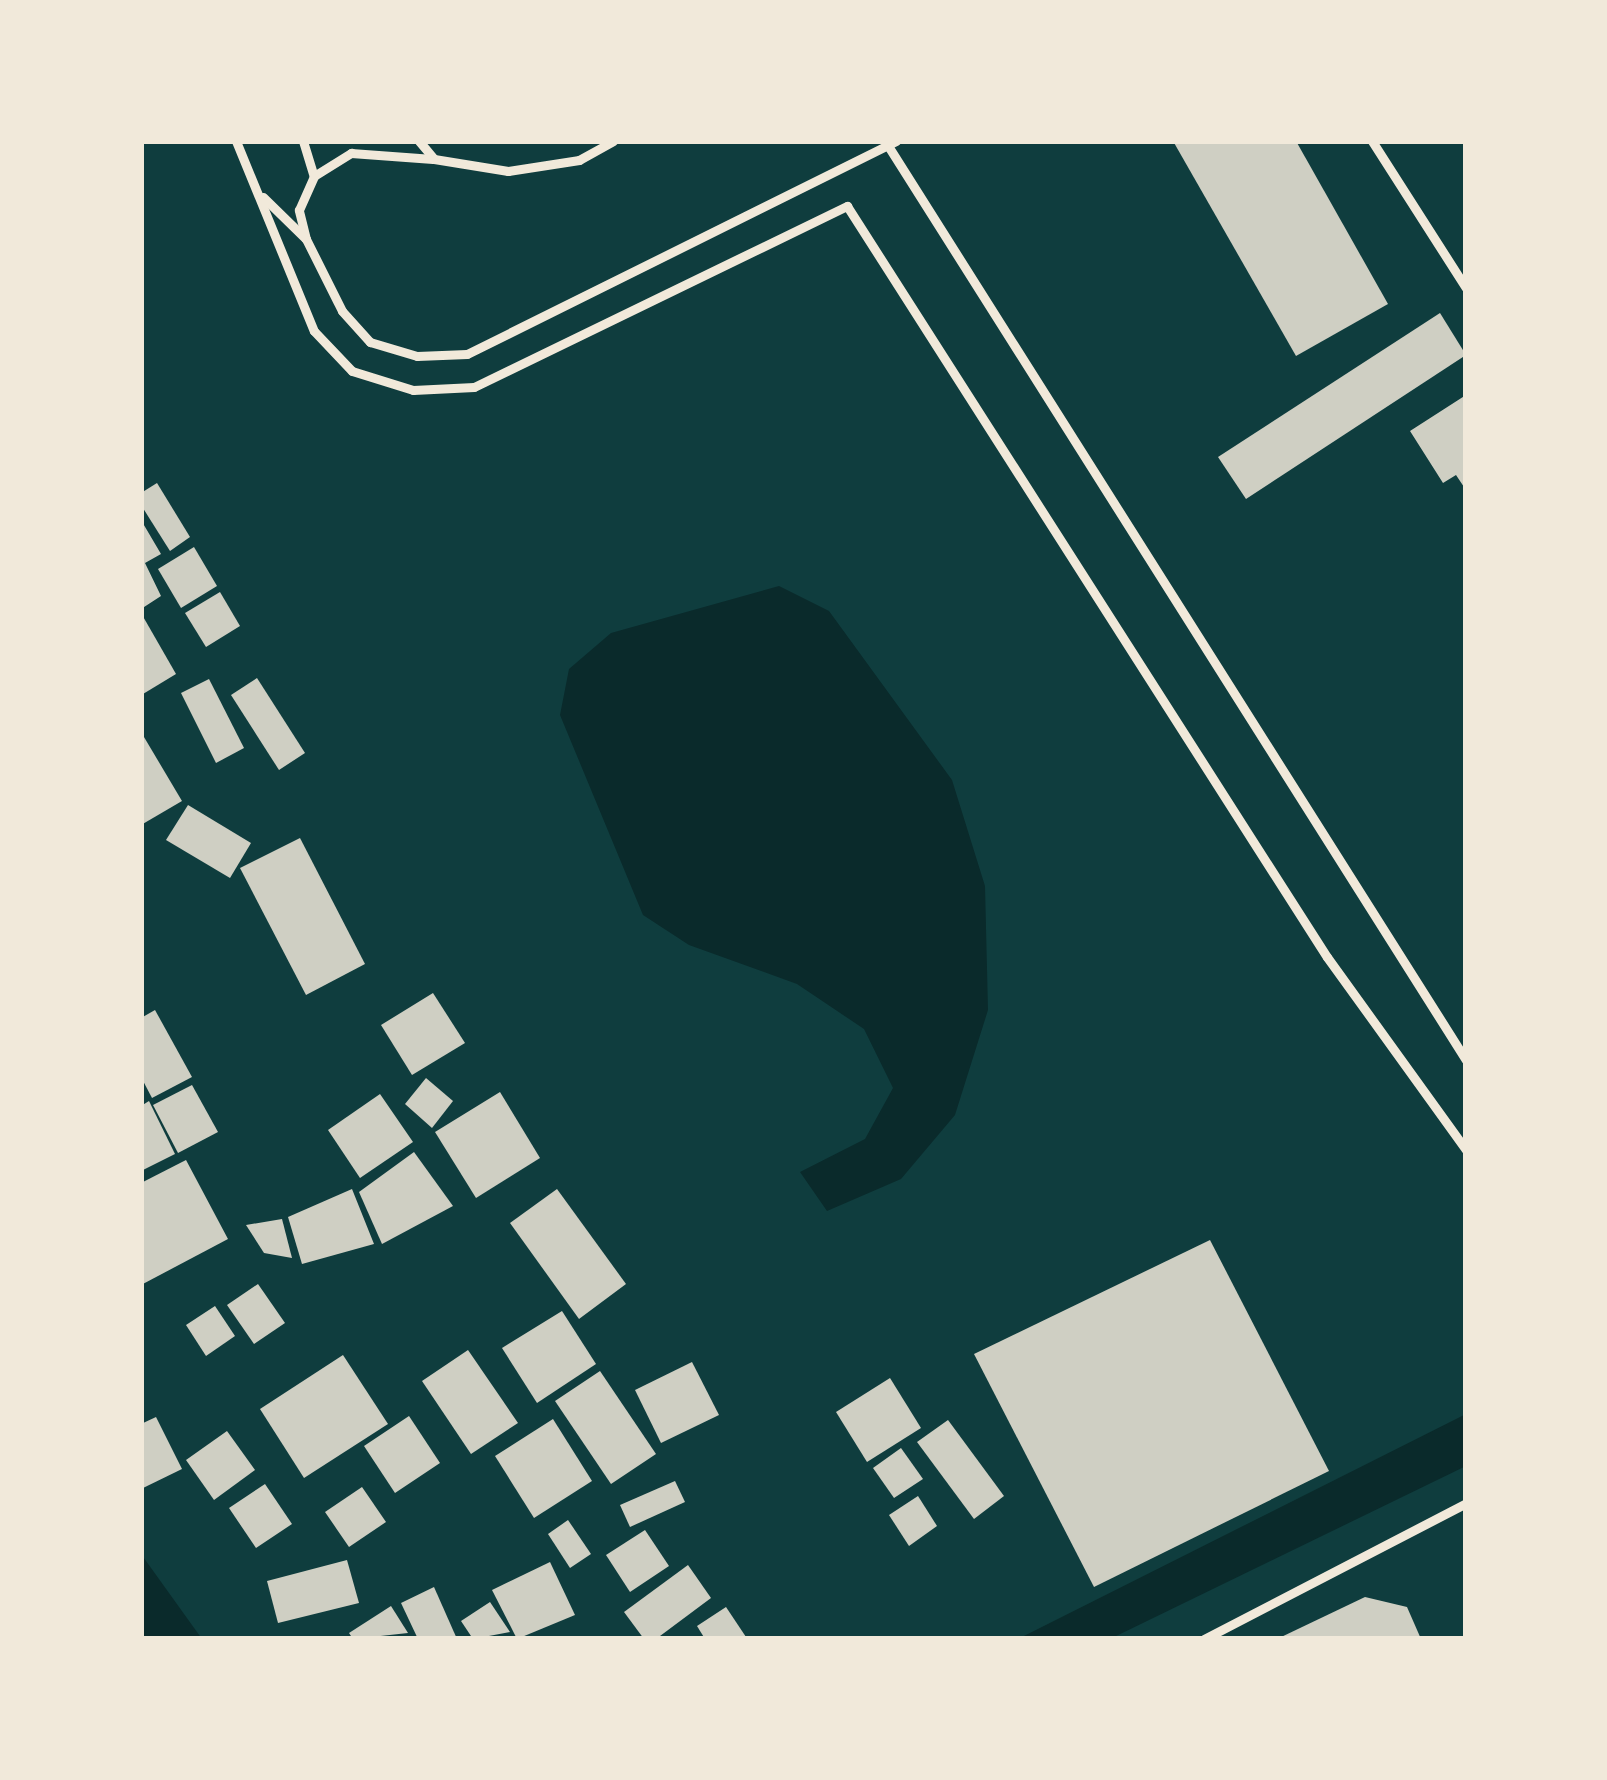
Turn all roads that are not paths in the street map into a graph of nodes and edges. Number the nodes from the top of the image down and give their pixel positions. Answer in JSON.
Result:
{"nodes":[{"id":1,"x":236,"y":141,"type":"edge"},
{"id":2,"x":303,"y":141,"type":"edge"},
{"id":3,"x":340,"y":141,"type":"edge"},
{"id":4,"x":419,"y":141,"type":"edge"},
{"id":5,"x":613,"y":141,"type":"edge"},
{"id":6,"x":1372,"y":141,"type":"edge"},
{"id":7,"x":889,"y":142,"type":"edge"},
{"id":8,"x":351,"y":153,"type":"junction"},
{"id":9,"x":434,"y":159,"type":"junction"},
{"id":10,"x":314,"y":176,"type":"junction"},
{"id":11,"x":263,"y":197,"type":"junction"},
{"id":12,"x":306,"y":239,"type":"junction"},
{"id":13,"x":1466,"y":288,"type":"edge"},
{"id":14,"x":1466,"y":1060,"type":"edge"},
{"id":15,"x":1466,"y":1150,"type":"edge"},
{"id":16,"x":1466,"y":1503,"type":"edge"},
{"id":17,"x":1204,"y":1639,"type":"edge"}],
"edges":[{"from":1,"to":11,"type":"lane"},
{"from":2,"to":10,"type":"lane"},
{"from":3,"to":8,"type":"lane"},
{"from":4,"to":9,"type":"lane"},
{"from":5,"to":9,"type":"lane"},
{"from":6,"to":13,"type":"lane"},
{"from":7,"to":12,"type":"lane"},
{"from":7,"to":14,"type":"lane"},
{"from":8,"to":9,"type":"lane"},
{"from":8,"to":10,"type":"lane"},
{"from":10,"to":12,"type":"lane"},
{"from":11,"to":12,"type":"lane"},
{"from":11,"to":15,"type":"lane"},
{"from":16,"to":17,"type":"lane"}]}
